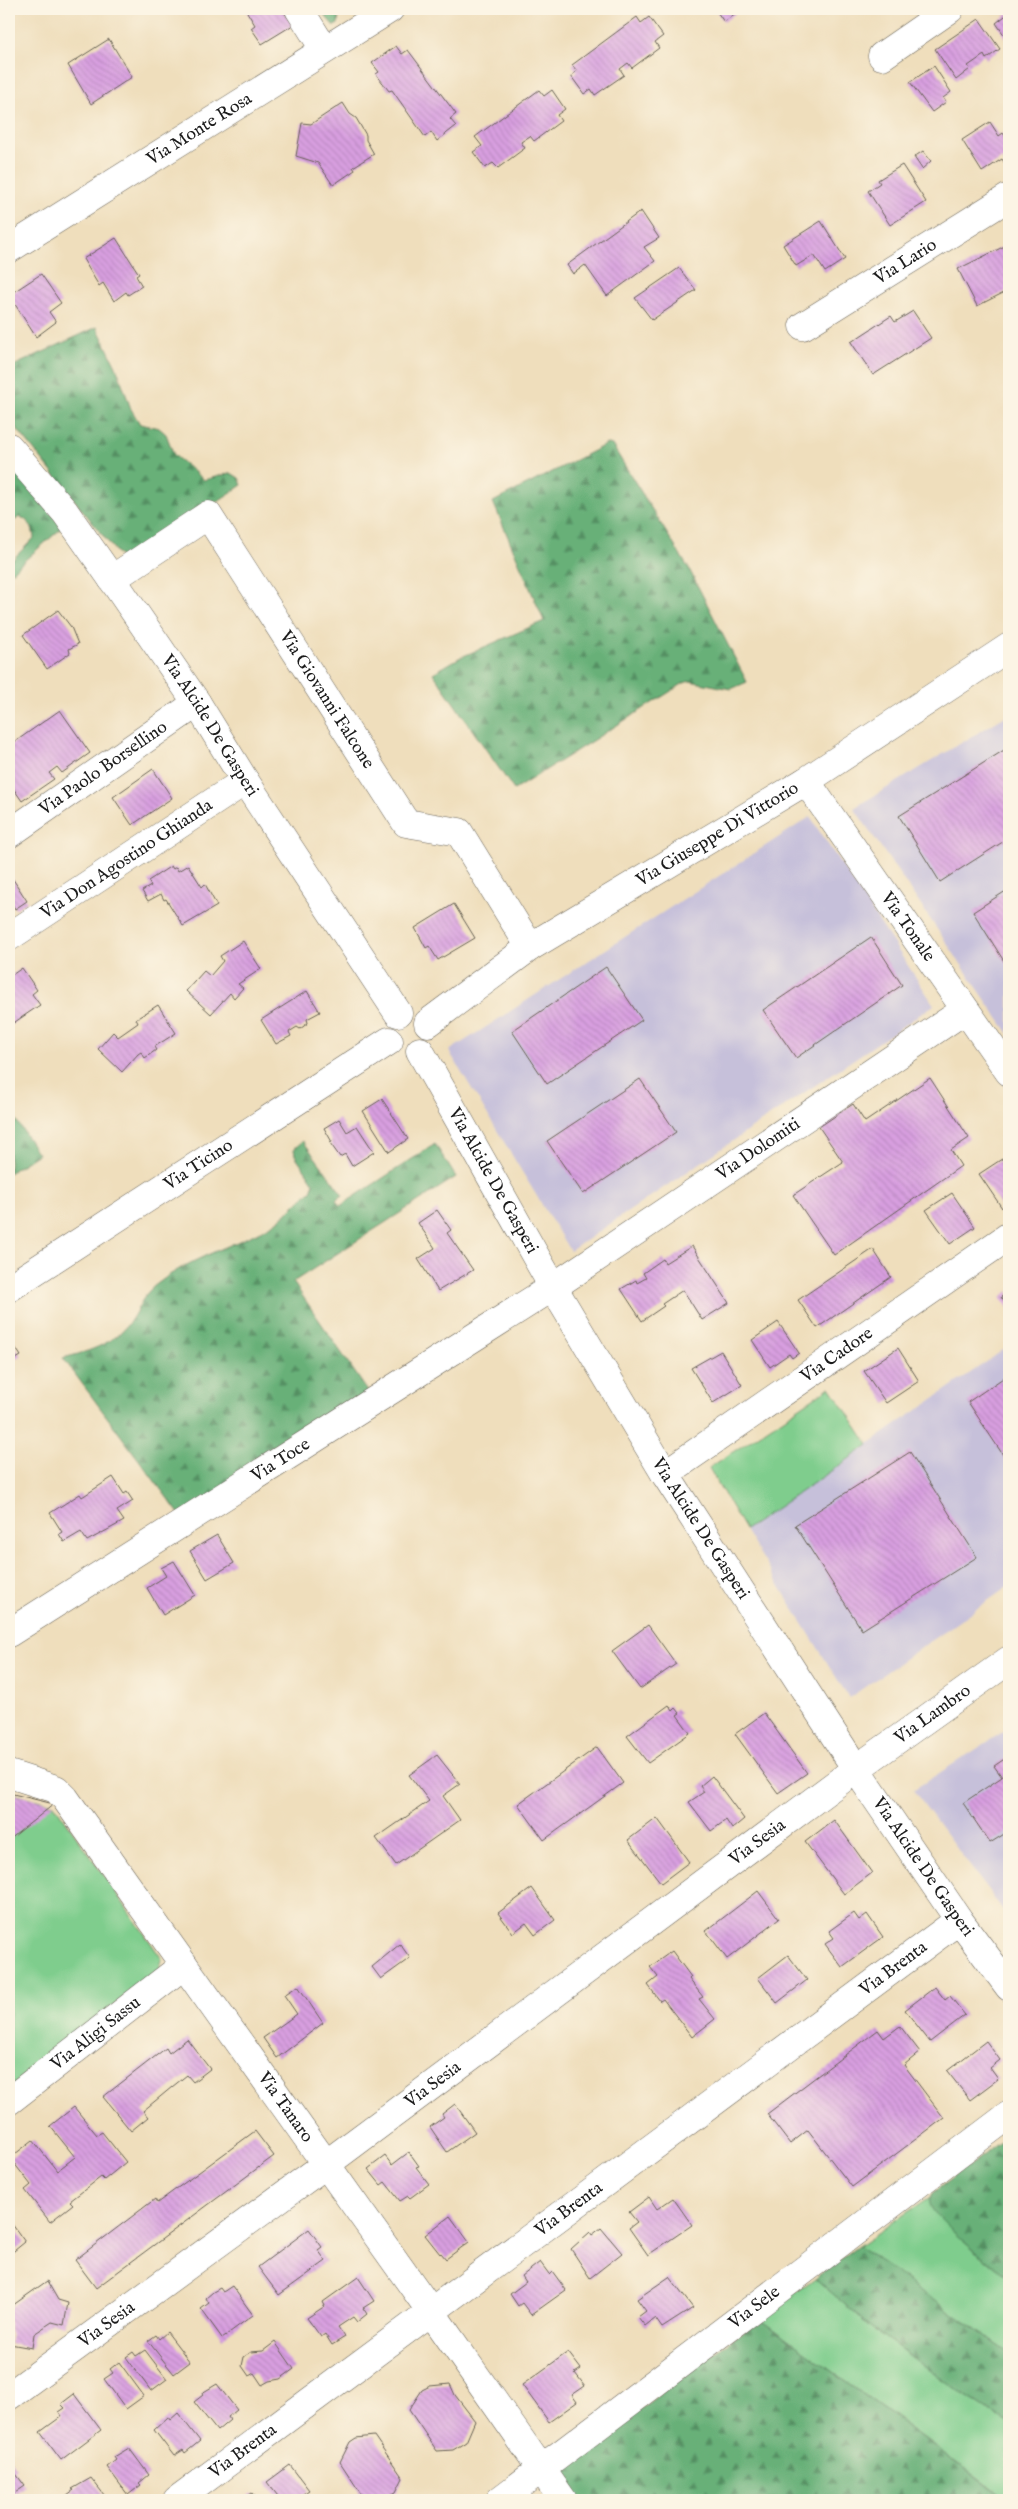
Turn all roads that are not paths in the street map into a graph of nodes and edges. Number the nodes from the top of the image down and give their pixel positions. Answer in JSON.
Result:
{"nodes":[{"id":1,"x":299,"y":9,"type":"edge"},
{"id":2,"x":390,"y":9,"type":"edge"},
{"id":3,"x":950,"y":9,"type":"edge"},
{"id":4,"x":324,"y":49,"type":"junction"},
{"id":5,"x":882,"y":56,"type":"dead end"},
{"id":6,"x":1009,"y":197,"type":"edge"},
{"id":7,"x":9,"y":249,"type":"edge"},
{"id":8,"x":803,"y":326,"type":"dead end"},
{"id":9,"x":9,"y":447,"type":"edge"},
{"id":10,"x":112,"y":579,"type":"junction"},
{"id":11,"x":1009,"y":647,"type":"edge"},
{"id":12,"x":197,"y":703,"type":"junction"},
{"id":13,"x":245,"y":781,"type":"junction"},
{"id":14,"x":806,"y":781,"type":"junction"},
{"id":15,"x":9,"y":834,"type":"edge"},
{"id":16,"x":9,"y":937,"type":"edge"},
{"id":17,"x":530,"y":947,"type":"junction"},
{"id":18,"x":965,"y":1010,"type":"junction"},
{"id":19,"x":398,"y":1013,"type":"junction"},
{"id":20,"x":428,"y":1022,"type":"junction"},
{"id":21,"x":389,"y":1041,"type":"junction"},
{"id":22,"x":420,"y":1051,"type":"junction"},
{"id":23,"x":1009,"y":1072,"type":"edge"},
{"id":24,"x":1009,"y":1236,"type":"edge"},
{"id":25,"x":553,"y":1287,"type":"junction"},
{"id":26,"x":9,"y":1288,"type":"edge"},
{"id":27,"x":665,"y":1474,"type":"junction"},
{"id":28,"x":9,"y":1633,"type":"edge"},
{"id":29,"x":1009,"y":1660,"type":"edge"},
{"id":30,"x":856,"y":1769,"type":"junction"},
{"id":31,"x":9,"y":1774,"type":"edge"},
{"id":32,"x":959,"y":1920,"type":"junction"},
{"id":33,"x":184,"y":1965,"type":"junction"},
{"id":34,"x":1009,"y":1987,"type":"edge"},
{"id":35,"x":9,"y":2101,"type":"edge"},
{"id":36,"x":1009,"y":2115,"type":"edge"},
{"id":37,"x":325,"y":2164,"type":"junction"},
{"id":38,"x":432,"y":2313,"type":"junction"},
{"id":39,"x":9,"y":2396,"type":"edge"},
{"id":40,"x":542,"y":2470,"type":"junction"},
{"id":41,"x":177,"y":2500,"type":"edge"},
{"id":42,"x":500,"y":2500,"type":"edge"},
{"id":43,"x":562,"y":2500,"type":"edge"}],
"edges":[{"from":1,"to":4,"type":"street"},
{"from":2,"to":4,"type":"street","name":"Via Monte Rosa"},
{"from":3,"to":5,"type":"street"},
{"from":4,"to":7,"type":"street","name":"Via Monte Rosa"},
{"from":6,"to":8,"type":"street","name":"Via Lario"},
{"from":9,"to":10,"type":"street","name":"Via Alcide De Gasperi"},
{"from":10,"to":12,"type":"street","name":"Via Alcide De Gasperi"},
{"from":10,"to":17,"type":"street","name":"Via Giovanni Falcone"},
{"from":11,"to":14,"type":"street","name":"Via Giuseppe Di Vittorio"},
{"from":12,"to":13,"type":"street","name":"Via Alcide De Gasperi"},
{"from":12,"to":15,"type":"street","name":"Via Paolo Borsellino"},
{"from":13,"to":16,"type":"street","name":"Via Don Agostino Ghianda"},
{"from":13,"to":19,"type":"street","name":"Via Alcide De Gasperi"},
{"from":14,"to":17,"type":"street","name":"Via Giuseppe Di Vittorio"},
{"from":14,"to":18,"type":"street","name":"Via Tonale"},
{"from":17,"to":20,"type":"street","name":"Via Giuseppe Di Vittorio"},
{"from":18,"to":23,"type":"street","name":"Via Tonale"},
{"from":18,"to":25,"type":"street","name":"Via Dolomiti"},
{"from":19,"to":20,"type":"street"},
{"from":19,"to":21,"type":"street"},
{"from":20,"to":22,"type":"street"},
{"from":21,"to":22,"type":"street"},
{"from":21,"to":26,"type":"street","name":"Via Ticino"},
{"from":22,"to":25,"type":"street","name":"Via Alcide De Gasperi"},
{"from":24,"to":27,"type":"street","name":"Via Cadore"},
{"from":25,"to":27,"type":"street","name":"Via Alcide De Gasperi"},
{"from":25,"to":28,"type":"street","name":"Via Toce"},
{"from":27,"to":30,"type":"street","name":"Via Alcide De Gasperi"},
{"from":29,"to":30,"type":"street","name":"Via Lambro"},
{"from":30,"to":32,"type":"street","name":"Via Alcide De Gasperi"},
{"from":30,"to":37,"type":"street","name":"Via Sesia"},
{"from":31,"to":33,"type":"street","name":"Via Tanaro"},
{"from":32,"to":34,"type":"street","name":"Via Alcide De Gasperi"},
{"from":32,"to":38,"type":"street","name":"Via Brenta"},
{"from":33,"to":35,"type":"street","name":"Via Aligi Sassu"},
{"from":33,"to":37,"type":"street","name":"Via Tanaro"},
{"from":36,"to":40,"type":"street","name":"Via Sele"},
{"from":37,"to":38,"type":"street","name":"Via Tanaro"},
{"from":37,"to":39,"type":"street","name":"Via Sesia"},
{"from":38,"to":40,"type":"street","name":"Via Tanaro"},
{"from":38,"to":41,"type":"street","name":"Via Brenta"},
{"from":40,"to":42,"type":"street","name":"Via Sele"},
{"from":40,"to":43,"type":"street","name":"Via Tanaro"}]}
